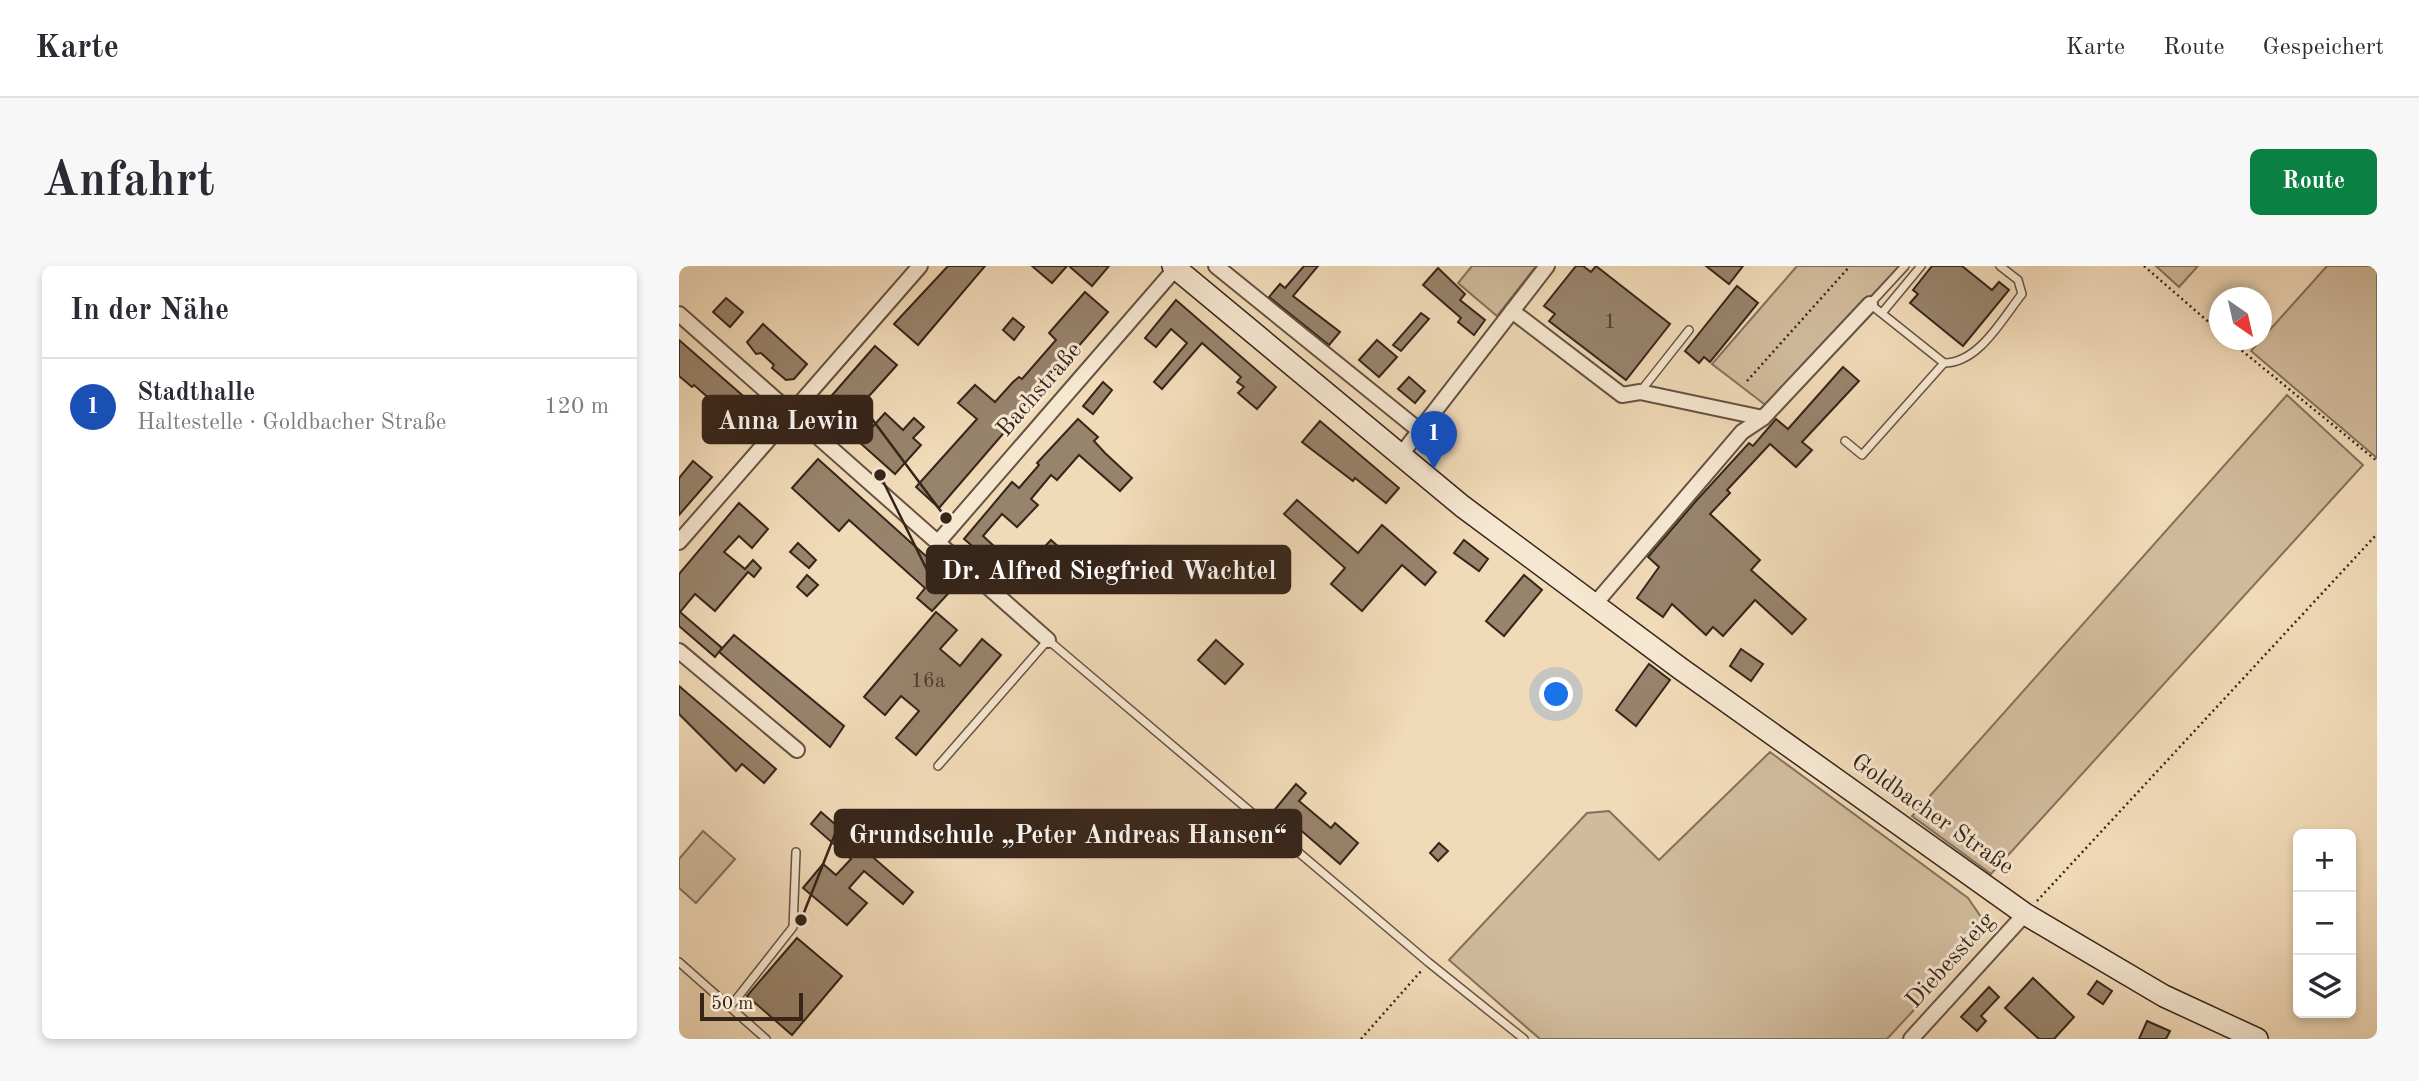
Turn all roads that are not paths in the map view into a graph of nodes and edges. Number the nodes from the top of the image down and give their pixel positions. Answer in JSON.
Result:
{"nodes":[{"id":1,"x":920,"y":266,"type":"edge"},
{"id":2,"x":1216,"y":266,"type":"edge"},
{"id":3,"x":1547,"y":266,"type":"edge"},
{"id":4,"x":1905,"y":266,"type":"edge"},
{"id":5,"x":1921,"y":266,"type":"edge"},
{"id":6,"x":2000,"y":266,"type":"edge"},
{"id":7,"x":1174,"y":267,"type":"edge"},
{"id":8,"x":1876,"y":308,"type":"junction"},
{"id":9,"x":1512,"y":311,"type":"junction"},
{"id":10,"x":679,"y":314,"type":"edge"},
{"id":11,"x":1689,"y":330,"type":"dead end"},
{"id":12,"x":1944,"y":363,"type":"junction"},
{"id":13,"x":1640,"y":392,"type":"junction"},
{"id":14,"x":792,"y":412,"type":"junction"},
{"id":15,"x":1763,"y":418,"type":"junction"},
{"id":16,"x":1420,"y":430,"type":"junction"},
{"id":17,"x":1845,"y":441,"type":"dead end"},
{"id":18,"x":1400,"y":456,"type":"junction"},
{"id":19,"x":939,"y":541,"type":"junction"},
{"id":20,"x":679,"y":542,"type":"edge"},
{"id":21,"x":1594,"y":605,"type":"junction"},
{"id":22,"x":1048,"y":640,"type":"junction"},
{"id":23,"x":679,"y":651,"type":"edge"},
{"id":24,"x":797,"y":750,"type":"dead end"},
{"id":25,"x":938,"y":766,"type":"dead end"},
{"id":26,"x":796,"y":852,"type":"dead end"},
{"id":27,"x":2025,"y":914,"type":"junction"},
{"id":28,"x":679,"y":962,"type":"edge"},
{"id":29,"x":730,"y":1007,"type":"junction"},
{"id":30,"x":766,"y":1039,"type":"edge"},
{"id":31,"x":1524,"y":1039,"type":"edge"},
{"id":32,"x":1911,"y":1039,"type":"edge"},
{"id":33,"x":2257,"y":1039,"type":"edge"}],
"edges":[{"from":1,"to":14,"type":"street"},
{"from":2,"to":16,"type":"street"},
{"from":3,"to":9,"type":"street"},
{"from":4,"to":8,"type":"lane"},
{"from":5,"to":8,"type":"lane"},
{"from":6,"to":12,"type":"lane"},
{"from":7,"to":18,"type":"main road","name":"Goldbacher Straße"},
{"from":7,"to":19,"type":"street","name":"Bachstraße"},
{"from":8,"to":12,"type":"lane"},
{"from":8,"to":15,"type":"street"},
{"from":9,"to":13,"type":"street"},
{"from":9,"to":16,"type":"street"},
{"from":10,"to":14,"type":"street"},
{"from":11,"to":13,"type":"lane"},
{"from":12,"to":17,"type":"lane"},
{"from":13,"to":15,"type":"street"},
{"from":14,"to":19,"type":"street"},
{"from":14,"to":20,"type":"street"},
{"from":15,"to":21,"type":"street"},
{"from":16,"to":18,"type":"street"},
{"from":18,"to":21,"type":"main road","name":"Goldbacher Straße"},
{"from":19,"to":22,"type":"street"},
{"from":21,"to":27,"type":"main road","name":"Goldbacher Straße"},
{"from":22,"to":25,"type":"lane"},
{"from":22,"to":31,"type":"lane"},
{"from":23,"to":24,"type":"street"},
{"from":26,"to":29,"type":"lane"},
{"from":27,"to":32,"type":"street","name":"Diebessteig"},
{"from":27,"to":33,"type":"main road","name":"Goldbacher Straße"},
{"from":28,"to":29,"type":"lane"},
{"from":29,"to":30,"type":"lane"}]}
